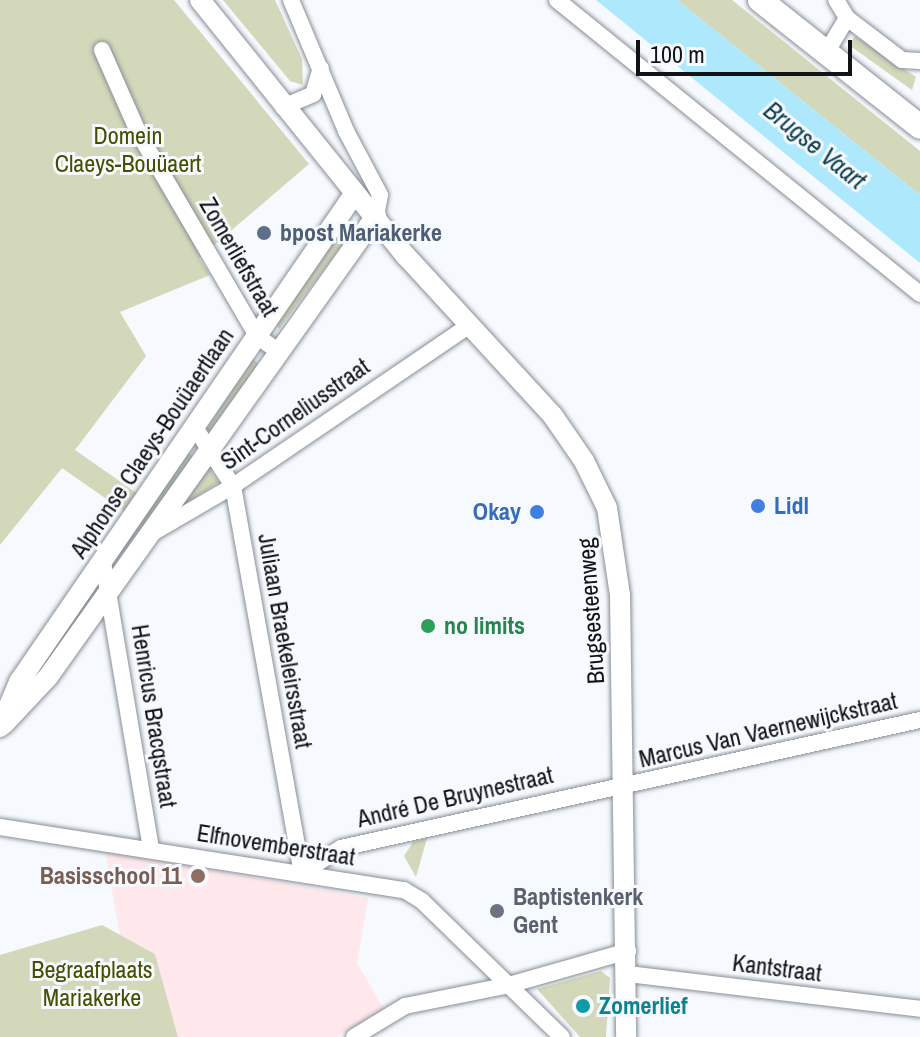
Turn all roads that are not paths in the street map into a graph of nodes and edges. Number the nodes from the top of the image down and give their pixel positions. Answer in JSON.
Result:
{"nodes":[{"id":1,"x":200,"y":0,"type":"edge"},
{"id":2,"x":291,"y":0,"type":"edge"},
{"id":3,"x":557,"y":0,"type":"edge"},
{"id":4,"x":760,"y":0,"type":"edge"},
{"id":5,"x":836,"y":0,"type":"edge"},
{"id":6,"x":847,"y":18,"type":"junction"},
{"id":7,"x":102,"y":50,"type":"dead end"},
{"id":8,"x":826,"y":53,"type":"junction"},
{"id":9,"x":920,"y":61,"type":"edge"},
{"id":10,"x":321,"y":68,"type":"junction"},
{"id":11,"x":283,"y":107,"type":"junction"},
{"id":12,"x":920,"y":127,"type":"edge"},
{"id":13,"x":346,"y":131,"type":"junction"},
{"id":14,"x":324,"y":155,"type":"junction"},
{"id":15,"x":355,"y":193,"type":"junction"},
{"id":16,"x":376,"y":216,"type":"junction"},
{"id":17,"x":920,"y":294,"type":"edge"},
{"id":18,"x":470,"y":325,"type":"junction"},
{"id":19,"x":257,"y":336,"type":"junction"},
{"id":20,"x":278,"y":351,"type":"junction"},
{"id":21,"x":196,"y":429,"type":"junction"},
{"id":22,"x":210,"y":445,"type":"junction"},
{"id":23,"x":233,"y":486,"type":"junction"},
{"id":24,"x":144,"y":538,"type":"junction"},
{"id":25,"x":103,"y":562,"type":"junction"},
{"id":26,"x":110,"y":591,"type":"junction"},
{"id":27,"x":920,"y":720,"type":"edge"},
{"id":28,"x":0,"y":727,"type":"edge"},
{"id":29,"x":626,"y":786,"type":"junction"},
{"id":30,"x":0,"y":827,"type":"edge"},
{"id":31,"x":151,"y":849,"type":"junction"},
{"id":32,"x":302,"y":873,"type":"junction"},
{"id":33,"x":628,"y":951,"type":"junction"},
{"id":34,"x":628,"y":974,"type":"junction"},
{"id":35,"x":509,"y":985,"type":"junction"},
{"id":36,"x":920,"y":1009,"type":"edge"},
{"id":37,"x":354,"y":1037,"type":"edge"},
{"id":38,"x":562,"y":1037,"type":"edge"},
{"id":39,"x":626,"y":1037,"type":"edge"}],
"edges":[{"from":1,"to":11,"type":"street","name":"Brugsesteenweg"},
{"from":2,"to":10,"type":"street"},
{"from":3,"to":17,"type":"street"},
{"from":4,"to":8,"type":"main road"},
{"from":5,"to":6,"type":"street"},
{"from":6,"to":8,"type":"street"},
{"from":6,"to":9,"type":"street"},
{"from":7,"to":19,"type":"street","name":"Zomerliefstraat"},
{"from":8,"to":12,"type":"main road"},
{"from":10,"to":11,"type":"street"},
{"from":10,"to":13,"type":"street"},
{"from":11,"to":14,"type":"street","name":"Brugsesteenweg"},
{"from":13,"to":14,"type":"street"},
{"from":13,"to":16,"type":"street"},
{"from":14,"to":15,"type":"street","name":"Brugsesteenweg"},
{"from":15,"to":16,"type":"street","name":"Brugsesteenweg"},
{"from":15,"to":19,"type":"street","name":"Alphonse Claeys-Bouüaertlaan"},
{"from":16,"to":18,"type":"street","name":"Brugsesteenweg"},
{"from":16,"to":20,"type":"street","name":"Alphonse Claeys-Bouüaertlaan"},
{"from":18,"to":23,"type":"street","name":"Sint-Corneliusstraat"},
{"from":18,"to":29,"type":"street","name":"Brugsesteenweg"},
{"from":19,"to":20,"type":"street","name":"Zomerliefstraat"},
{"from":19,"to":21,"type":"street","name":"Alphonse Claeys-Bouüaertlaan"},
{"from":20,"to":22,"type":"street","name":"Alphonse Claeys-Bouüaertlaan"},
{"from":21,"to":22,"type":"street","name":"Juliaan Braekeleirsstraat"},
{"from":21,"to":25,"type":"street","name":"Alphonse Claeys-Bouüaertlaan"},
{"from":22,"to":23,"type":"street","name":"Juliaan Braekeleirsstraat"},
{"from":22,"to":24,"type":"street","name":"Alphonse Claeys-Bouüaertlaan"},
{"from":23,"to":24,"type":"street","name":"Sint-Corneliusstraat"},
{"from":23,"to":32,"type":"street","name":"Juliaan Braekeleirsstraat"},
{"from":24,"to":26,"type":"street","name":"Alphonse Claeys-Bouüaertlaan"},
{"from":25,"to":26,"type":"street","name":"Henricus Bracqstraat"},
{"from":25,"to":28,"type":"street","name":"Alphonse Claeys-Bouüaertlaan"},
{"from":26,"to":28,"type":"street","name":"Alphonse Claeys-Bouüaertlaan"},
{"from":26,"to":31,"type":"street","name":"Henricus Bracqstraat"},
{"from":27,"to":29,"type":"street","name":"Marcus Van Vaernewijckstraat"},
{"from":29,"to":32,"type":"street","name":"André De Bruynestraat"},
{"from":29,"to":33,"type":"street","name":"Brugsesteenweg"},
{"from":30,"to":31,"type":"street","name":"Elfnovemberstraat"},
{"from":31,"to":32,"type":"street","name":"Elfnovemberstraat"},
{"from":32,"to":35,"type":"street","name":"Elfnovemberstraat"},
{"from":33,"to":34,"type":"street","name":"Brugsesteenweg"},
{"from":33,"to":35,"type":"street"},
{"from":34,"to":36,"type":"street","name":"Kantstraat"},
{"from":34,"to":39,"type":"street","name":"Brugsesteenweg"},
{"from":35,"to":37,"type":"street"},
{"from":35,"to":38,"type":"street","name":"Elfnovemberstraat"}]}
